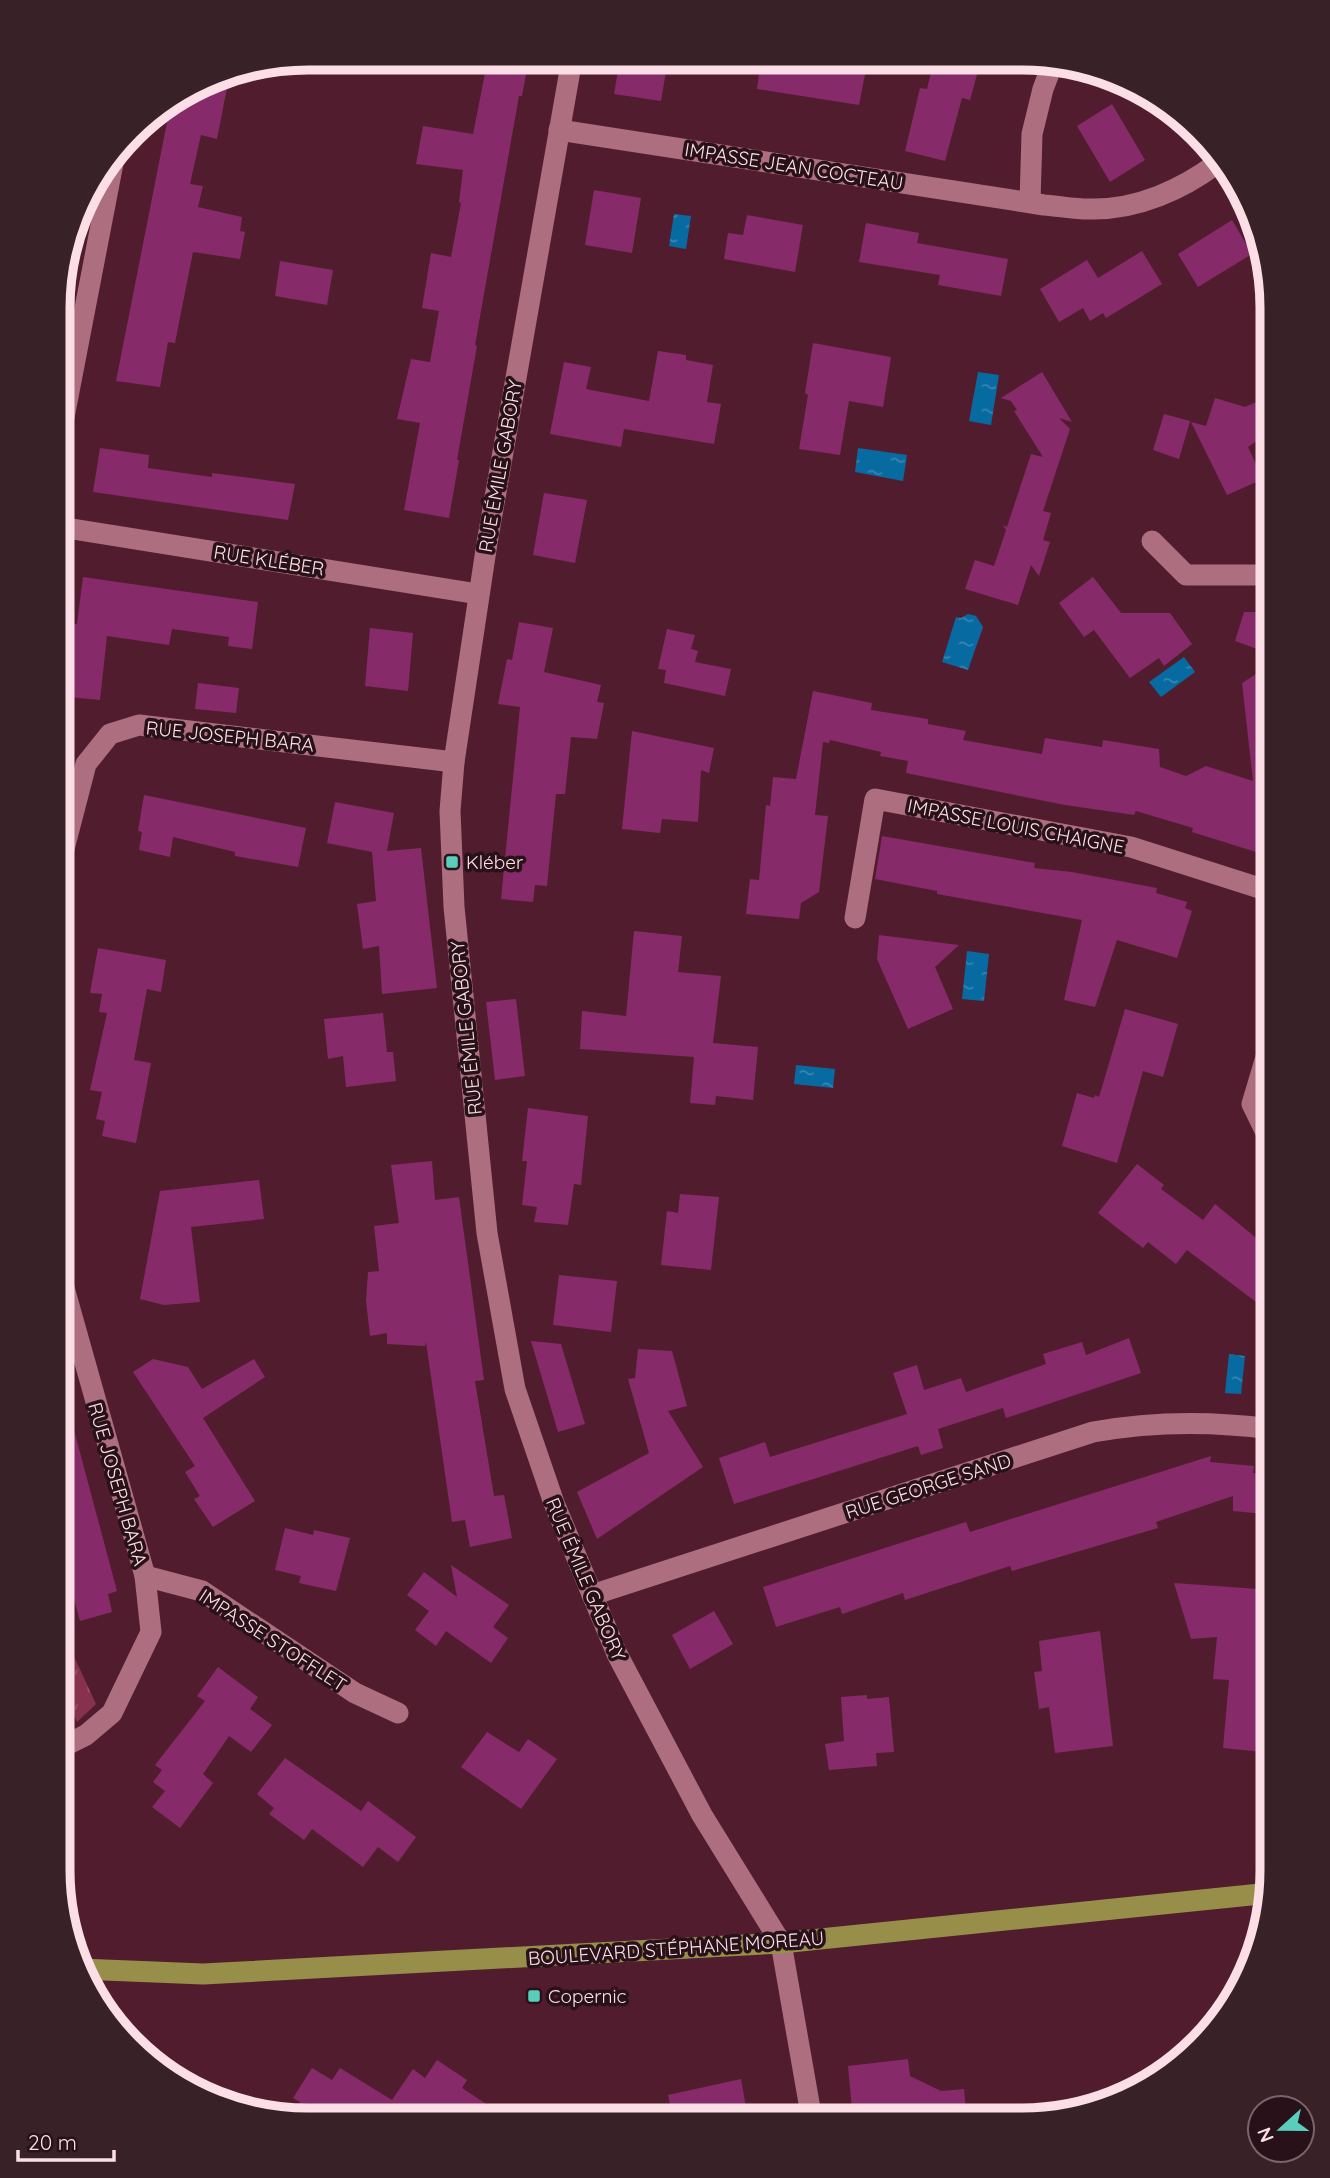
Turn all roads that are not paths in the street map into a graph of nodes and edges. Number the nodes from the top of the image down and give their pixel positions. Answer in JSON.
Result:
{"nodes":[{"id":1,"x":570,"y":71,"type":"edge"},
{"id":2,"x":1050,"y":72,"type":"edge"},
{"id":3,"x":559,"y":130,"type":"junction"},
{"id":4,"x":1213,"y":166,"type":"edge"},
{"id":5,"x":111,"y":175,"type":"edge"},
{"id":6,"x":1030,"y":202,"type":"junction"},
{"id":7,"x":70,"y":386,"type":"edge"},
{"id":8,"x":70,"y":529,"type":"edge"},
{"id":9,"x":1152,"y":541,"type":"dead end"},
{"id":10,"x":1260,"y":575,"type":"edge"},
{"id":11,"x":478,"y":594,"type":"junction"},
{"id":12,"x":454,"y":762,"type":"junction"},
{"id":13,"x":70,"y":826,"type":"edge"},
{"id":14,"x":1260,"y":888,"type":"edge"},
{"id":15,"x":855,"y":918,"type":"dead end"},
{"id":16,"x":1260,"y":1079,"type":"edge"},
{"id":17,"x":1259,"y":1119,"type":"edge"},
{"id":18,"x":70,"y":1309,"type":"edge"},
{"id":19,"x":1259,"y":1427,"type":"edge"},
{"id":20,"x":145,"y":1576,"type":"junction"},
{"id":21,"x":592,"y":1595,"type":"junction"},
{"id":22,"x":398,"y":1713,"type":"dead end"},
{"id":23,"x":70,"y":1743,"type":"edge"},
{"id":24,"x":1258,"y":1894,"type":"edge"},
{"id":25,"x":781,"y":1943,"type":"junction"},
{"id":26,"x":92,"y":1969,"type":"edge"},
{"id":27,"x":810,"y":2108,"type":"edge"}],
"edges":[{"from":1,"to":3,"type":"street","name":"RUE ÉMILE GABORY"},
{"from":2,"to":6,"type":"street"},
{"from":3,"to":6,"type":"street","name":"IMPASSE JEAN COCTEAU"},
{"from":3,"to":11,"type":"street","name":"RUE ÉMILE GABORY"},
{"from":4,"to":6,"type":"street","name":"IMPASSE JEAN COCTEAU"},
{"from":5,"to":7,"type":"street"},
{"from":8,"to":11,"type":"street","name":"RUE KLÉBER"},
{"from":9,"to":10,"type":"street"},
{"from":11,"to":12,"type":"street","name":"RUE ÉMILE GABORY"},
{"from":12,"to":13,"type":"street","name":"RUE JOSEPH BARA"},
{"from":12,"to":21,"type":"street","name":"RUE ÉMILE GABORY"},
{"from":14,"to":15,"type":"street","name":"IMPASSE LOUIS CHAIGNE"},
{"from":16,"to":17,"type":"street"},
{"from":18,"to":20,"type":"street","name":"RUE JOSEPH BARA"},
{"from":19,"to":21,"type":"street","name":"RUE GEORGE SAND"},
{"from":20,"to":22,"type":"street","name":"IMPASSE STOFFLET"},
{"from":20,"to":23,"type":"street","name":"RUE JOSEPH BARA"},
{"from":21,"to":25,"type":"street","name":"RUE ÉMILE GABORY"},
{"from":24,"to":25,"type":"main road","name":"BOULEVARD STÉPHANE MOREAU"},
{"from":25,"to":26,"type":"main road","name":"BOULEVARD STÉPHANE MOREAU"},
{"from":25,"to":27,"type":"street"}]}
